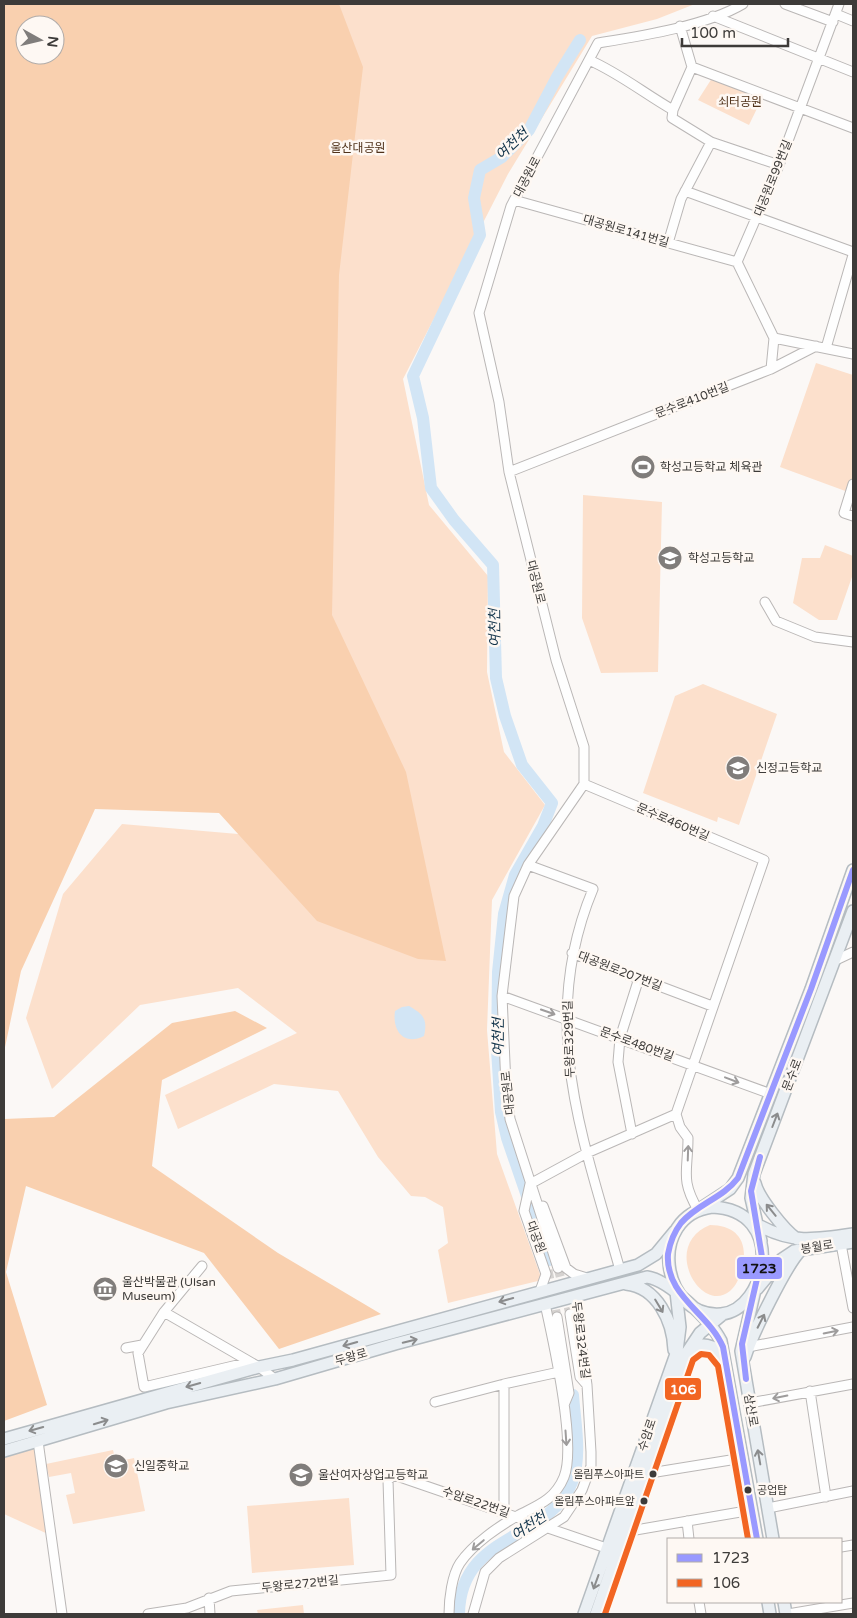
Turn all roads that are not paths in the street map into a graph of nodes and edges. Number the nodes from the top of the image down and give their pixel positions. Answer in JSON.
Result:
{"nodes":[{"id":1,"x":743,"y":4,"type":"edge"},
{"id":2,"x":785,"y":4,"type":"edge"},
{"id":3,"x":839,"y":4,"type":"edge"},
{"id":4,"x":714,"y":16,"type":"junction"},
{"id":5,"x":834,"y":18,"type":"junction"},
{"id":6,"x":853,"y":21,"type":"edge"},
{"id":7,"x":680,"y":26,"type":"junction"},
{"id":8,"x":819,"y":58,"type":"junction"},
{"id":9,"x":589,"y":60,"type":"junction"},
{"id":10,"x":692,"y":67,"type":"junction"},
{"id":11,"x":853,"y":72,"type":"edge"},
{"id":12,"x":801,"y":107,"type":"junction"},
{"id":13,"x":673,"y":110,"type":"junction"},
{"id":14,"x":853,"y":128,"type":"edge"},
{"id":15,"x":711,"y":142,"type":"junction"},
{"id":16,"x":779,"y":165,"type":"junction"},
{"id":17,"x":686,"y":191,"type":"junction"},
{"id":18,"x":514,"y":200,"type":"junction"},
{"id":19,"x":758,"y":216,"type":"junction"},
{"id":20,"x":668,"y":243,"type":"junction"},
{"id":21,"x":853,"y":253,"type":"edge"},
{"id":22,"x":737,"y":262,"type":"junction"},
{"id":23,"x":774,"y":338,"type":"junction"},
{"id":24,"x":816,"y":346,"type":"junction"},
{"id":25,"x":826,"y":348,"type":"junction"},
{"id":26,"x":853,"y":354,"type":"edge"},
{"id":27,"x":771,"y":369,"type":"junction"},
{"id":28,"x":509,"y":472,"type":"junction"},
{"id":29,"x":853,"y":484,"type":"edge"},
{"id":30,"x":853,"y":516,"type":"edge"},
{"id":31,"x":765,"y":602,"type":"dead end"},
{"id":32,"x":853,"y":642,"type":"edge"},
{"id":33,"x":584,"y":784,"type":"junction"},
{"id":34,"x":528,"y":866,"type":"junction"},
{"id":35,"x":853,"y":870,"type":"edge"},
{"id":36,"x":853,"y":890,"type":"edge"},
{"id":37,"x":842,"y":902,"type":"junction"},
{"id":38,"x":853,"y":911,"type":"edge"},
{"id":39,"x":849,"y":932,"type":"edge"},
{"id":40,"x":827,"y":946,"type":"junction"},
{"id":41,"x":853,"y":952,"type":"edge"},
{"id":42,"x":572,"y":953,"type":"junction"},
{"id":43,"x":836,"y":960,"type":"junction"},
{"id":44,"x":639,"y":978,"type":"junction"},
{"id":45,"x":502,"y":996,"type":"junction"},
{"id":46,"x":712,"y":1006,"type":"junction"},
{"id":47,"x":567,"y":1019,"type":"junction"},
{"id":48,"x":620,"y":1038,"type":"junction"},
{"id":49,"x":692,"y":1065,"type":"junction"},
{"id":50,"x":771,"y":1094,"type":"junction"},
{"id":51,"x":676,"y":1114,"type":"junction"},
{"id":52,"x":632,"y":1134,"type":"junction"},
{"id":53,"x":587,"y":1153,"type":"junction"},
{"id":54,"x":754,"y":1174,"type":"junction"},
{"id":55,"x":530,"y":1184,"type":"junction"},
{"id":56,"x":698,"y":1210,"type":"junction"},
{"id":57,"x":753,"y":1222,"type":"junction"},
{"id":58,"x":675,"y":1232,"type":"junction"},
{"id":59,"x":853,"y":1234,"type":"edge"},
{"id":60,"x":828,"y":1242,"type":"junction"},
{"id":61,"x":853,"y":1242,"type":"edge"},
{"id":62,"x":841,"y":1244,"type":"junction"},
{"id":63,"x":800,"y":1245,"type":"junction"},
{"id":64,"x":202,"y":1266,"type":"dead end"},
{"id":65,"x":562,"y":1268,"type":"junction"},
{"id":66,"x":620,"y":1270,"type":"junction"},
{"id":67,"x":547,"y":1272,"type":"junction"},
{"id":68,"x":587,"y":1278,"type":"junction"},
{"id":69,"x":673,"y":1281,"type":"junction"},
{"id":70,"x":619,"y":1284,"type":"junction"},
{"id":71,"x":756,"y":1287,"type":"junction"},
{"id":72,"x":540,"y":1291,"type":"junction"},
{"id":73,"x":677,"y":1294,"type":"junction"},
{"id":74,"x":575,"y":1296,"type":"junction"},
{"id":75,"x":546,"y":1304,"type":"junction"},
{"id":76,"x":692,"y":1306,"type":"junction"},
{"id":77,"x":853,"y":1308,"type":"edge"},
{"id":78,"x":164,"y":1312,"type":"junction"},
{"id":79,"x":570,"y":1314,"type":"tunnel mouth"},
{"id":80,"x":723,"y":1314,"type":"junction"},
{"id":81,"x":557,"y":1317,"type":"tunnel mouth"},
{"id":82,"x":710,"y":1323,"type":"junction"},
{"id":83,"x":853,"y":1327,"type":"edge"},
{"id":84,"x":142,"y":1346,"type":"junction"},
{"id":85,"x":748,"y":1347,"type":"junction"},
{"id":86,"x":126,"y":1348,"type":"dead end"},
{"id":87,"x":686,"y":1354,"type":"junction"},
{"id":88,"x":674,"y":1359,"type":"junction"},
{"id":89,"x":726,"y":1362,"type":"junction"},
{"id":90,"x":254,"y":1364,"type":"junction"},
{"id":91,"x":743,"y":1366,"type":"junction"},
{"id":92,"x":559,"y":1372,"type":"junction"},
{"id":93,"x":275,"y":1379,"type":"junction"},
{"id":94,"x":504,"y":1384,"type":"junction"},
{"id":95,"x":853,"y":1384,"type":"edge"},
{"id":96,"x":587,"y":1385,"type":"junction"},
{"id":97,"x":810,"y":1392,"type":"junction"},
{"id":98,"x":435,"y":1402,"type":"dead end"},
{"id":99,"x":750,"y":1404,"type":"junction"},
{"id":100,"x":564,"y":1406,"type":"junction"},
{"id":101,"x":4,"y":1439,"type":"edge"},
{"id":102,"x":38,"y":1441,"type":"junction"},
{"id":103,"x":4,"y":1451,"type":"edge"},
{"id":104,"x":743,"y":1458,"type":"junction"},
{"id":105,"x":644,"y":1474,"type":"junction"},
{"id":106,"x":853,"y":1491,"type":"edge"},
{"id":107,"x":826,"y":1497,"type":"junction"},
{"id":108,"x":768,"y":1508,"type":"junction"},
{"id":109,"x":752,"y":1510,"type":"junction"},
{"id":110,"x":504,"y":1512,"type":"junction"},
{"id":111,"x":517,"y":1516,"type":"junction"},
{"id":112,"x":687,"y":1521,"type":"junction"},
{"id":113,"x":548,"y":1526,"type":"junction"},
{"id":114,"x":624,"y":1532,"type":"junction"},
{"id":115,"x":689,"y":1538,"type":"edge"},
{"id":116,"x":757,"y":1538,"type":"edge"},
{"id":117,"x":773,"y":1538,"type":"edge"},
{"id":118,"x":612,"y":1551,"type":"junction"},
{"id":119,"x":391,"y":1575,"type":"joint"},
{"id":120,"x":209,"y":1598,"type":"junction"},
{"id":121,"x":853,"y":1602,"type":"edge"},
{"id":122,"x":62,"y":1614,"type":"edge"},
{"id":123,"x":148,"y":1614,"type":"edge"},
{"id":124,"x":210,"y":1614,"type":"edge"},
{"id":125,"x":449,"y":1614,"type":"edge"},
{"id":126,"x":473,"y":1614,"type":"edge"},
{"id":127,"x":584,"y":1614,"type":"edge"},
{"id":128,"x":596,"y":1614,"type":"edge"},
{"id":129,"x":787,"y":1614,"type":"edge"}],
"edges":[{"from":1,"to":4,"type":"street","name":"대공원로"},
{"from":2,"to":5,"type":"street"},
{"from":3,"to":5,"type":"street","name":"대공원로99번길"},
{"from":4,"to":7,"type":"street","name":"대공원로"},
{"from":4,"to":8,"type":"street"},
{"from":5,"to":6,"type":"street"},
{"from":5,"to":8,"type":"street","name":"대공원로99번길"},
{"from":7,"to":9,"type":"street","name":"대공원로"},
{"from":7,"to":10,"type":"street"},
{"from":8,"to":11,"type":"street"},
{"from":8,"to":12,"type":"street","name":"대공원로99번길"},
{"from":9,"to":13,"type":"street"},
{"from":9,"to":18,"type":"street","name":"대공원로"},
{"from":10,"to":12,"type":"street"},
{"from":10,"to":13,"type":"street"},
{"from":12,"to":14,"type":"street"},
{"from":12,"to":16,"type":"street","name":"대공원로99번길"},
{"from":13,"to":15,"type":"street"},
{"from":15,"to":16,"type":"street"},
{"from":15,"to":17,"type":"street"},
{"from":16,"to":19,"type":"street","name":"대공원로99번길"},
{"from":17,"to":19,"type":"street"},
{"from":17,"to":20,"type":"street"},
{"from":18,"to":20,"type":"street","name":"대공원로141번길"},
{"from":18,"to":28,"type":"street","name":"대공원로"},
{"from":19,"to":21,"type":"street"},
{"from":19,"to":22,"type":"street","name":"대공원로99번길"},
{"from":20,"to":22,"type":"street","name":"대공원로141번길"},
{"from":21,"to":25,"type":"street"},
{"from":22,"to":23,"type":"street"},
{"from":23,"to":24,"type":"street"},
{"from":23,"to":27,"type":"street"},
{"from":24,"to":25,"type":"street"},
{"from":24,"to":27,"type":"street","name":"문수로410번길"},
{"from":25,"to":26,"type":"street"},
{"from":27,"to":28,"type":"street","name":"문수로410번길"},
{"from":28,"to":33,"type":"street","name":"대공원로"},
{"from":29,"to":30,"type":"street"},
{"from":31,"to":32,"type":"street"},
{"from":33,"to":34,"type":"street","name":"대공원로"},
{"from":33,"to":46,"type":"street","name":"문수로460번길"},
{"from":34,"to":42,"type":"street","name":"대공원로207번길"},
{"from":34,"to":45,"type":"street","name":"대공원로"},
{"from":35,"to":36,"type":"main road"},
{"from":35,"to":37,"type":"main road","name":"문수로"},
{"from":37,"to":39,"type":"main road"},
{"from":37,"to":40,"type":"main road","name":"문수로"},
{"from":38,"to":39,"type":"main road","name":"문수로"},
{"from":39,"to":40,"type":"main road"},
{"from":39,"to":43,"type":"main road","name":"문수로"},
{"from":40,"to":50,"type":"main road","name":"문수로"},
{"from":41,"to":43,"type":"street"},
{"from":42,"to":44,"type":"street","name":"대공원로207번길"},
{"from":42,"to":47,"type":"street","name":"두왕로329번길"},
{"from":54,"to":43,"type":"main road","name":"문수로","one_way":true},
{"from":44,"to":46,"type":"street","name":"대공원로207번길"},
{"from":44,"to":48,"type":"street"},
{"from":45,"to":47,"type":"street","name":"문수로480번길","one_way":true},
{"from":45,"to":55,"type":"street","name":"대공원로"},
{"from":46,"to":49,"type":"street"},
{"from":47,"to":48,"type":"street","name":"문수로480번길"},
{"from":47,"to":53,"type":"street","name":"두왕로329번길"},
{"from":48,"to":49,"type":"street","name":"문수로480번길"},
{"from":48,"to":52,"type":"street"},
{"from":49,"to":50,"type":"street","name":"문수로480번길","one_way":true},
{"from":49,"to":51,"type":"street"},
{"from":50,"to":56,"type":"main road","name":"문수로"},
{"from":51,"to":52,"type":"street"},
{"from":56,"to":51,"type":"street","one_way":true},
{"from":52,"to":53,"type":"street"},
{"from":53,"to":55,"type":"street"},
{"from":53,"to":66,"type":"street","name":"두왕로329번길"},
{"from":54,"to":57,"type":"main road","name":"문수로"},
{"from":63,"to":54,"type":"main road","one_way":true},
{"from":55,"to":65,"type":"street","name":"대공원로"},
{"from":55,"to":67,"type":"street"},
{"from":56,"to":57,"type":"main road"},
{"from":56,"to":58,"type":"main road"},
{"from":57,"to":63,"type":"main road","name":"봉월로"},
{"from":57,"to":71,"type":"main road"},
{"from":58,"to":66,"type":"main road"},
{"from":58,"to":69,"type":"main road"},
{"from":59,"to":60,"type":"main road"},
{"from":60,"to":62,"type":"main road","name":"봉월로"},
{"from":60,"to":63,"type":"main road","name":"봉월로"},
{"from":61,"to":62,"type":"main road","name":"봉월로"},
{"from":62,"to":77,"type":"street"},
{"from":63,"to":71,"type":"main road","name":"봉월로"},
{"from":85,"to":63,"type":"main road","one_way":true},
{"from":64,"to":78,"type":"street"},
{"from":65,"to":67,"type":"street"},
{"from":65,"to":68,"type":"street"},
{"from":66,"to":68,"type":"main road"},
{"from":67,"to":72,"type":"street"},
{"from":68,"to":72,"type":"main road"},
{"from":69,"to":73,"type":"main road","name":"수암로"},
{"from":69,"to":76,"type":"main road"},
{"from":70,"to":73,"type":"main road","name":"두왕로"},
{"from":70,"to":74,"type":"main road","name":"두왕로"},
{"from":70,"to":88,"type":"main road","one_way":true},
{"from":71,"to":80,"type":"main road","name":"봉월로"},
{"from":71,"to":91,"type":"main road","name":"삼산로"},
{"from":72,"to":90,"type":"main road","one_way":true},
{"from":73,"to":76,"type":"main road","name":"두왕로"},
{"from":73,"to":88,"type":"main road","name":"수암로"},
{"from":74,"to":75,"type":"main road","name":"두왕로"},
{"from":74,"to":96,"type":"street","name":"두왕로324번길"},
{"from":75,"to":92,"type":"street"},
{"from":93,"to":75,"type":"main road","name":"두왕로","one_way":true},
{"from":76,"to":80,"type":"main road"},
{"from":76,"to":82,"type":"main road","name":"삼산로"},
{"from":78,"to":84,"type":"street"},
{"from":78,"to":90,"type":"street"},
{"from":79,"to":96,"type":"street","name":"두왕로324번길"},
{"from":80,"to":82,"type":"main road","name":"수암로"},
{"from":81,"to":100,"type":"street"},
{"from":82,"to":87,"type":"main road","name":"수암로"},
{"from":82,"to":89,"type":"main road","name":"삼산로"},
{"from":85,"to":83,"type":"street","one_way":true},
{"from":84,"to":86,"type":"street"},
{"from":84,"to":90,"type":"street"},
{"from":85,"to":91,"type":"main road"},
{"from":87,"to":89,"type":"main road"},
{"from":87,"to":105,"type":"main road","name":"수암로"},
{"from":88,"to":118,"type":"main road","name":"수암로"},
{"from":89,"to":104,"type":"main road","name":"삼산로"},
{"from":90,"to":93,"type":"street"},
{"from":90,"to":101,"type":"main road","one_way":true},
{"from":91,"to":99,"type":"main road","name":"삼산로"},
{"from":92,"to":94,"type":"street"},
{"from":92,"to":100,"type":"street"},
{"from":102,"to":93,"type":"main road","name":"두왕로","one_way":true},
{"from":94,"to":98,"type":"street"},
{"from":94,"to":110,"type":"street"},
{"from":95,"to":97,"type":"street"},
{"from":96,"to":113,"type":"street","name":"두왕로324번길"},
{"from":97,"to":99,"type":"street","one_way":true},
{"from":97,"to":107,"type":"street"},
{"from":108,"to":99,"type":"main road","name":"삼산로","one_way":true},
{"from":100,"to":111,"type":"street","one_way":true},
{"from":102,"to":103,"type":"main road","name":"두왕로"},
{"from":102,"to":122,"type":"street"},
{"from":104,"to":105,"type":"street"},
{"from":104,"to":109,"type":"main road","name":"삼산로"},
{"from":105,"to":114,"type":"main road","name":"수암로"},
{"from":106,"to":107,"type":"street"},
{"from":107,"to":108,"type":"street"},
{"from":108,"to":117,"type":"main road","name":"삼산로"},
{"from":109,"to":112,"type":"street"},
{"from":109,"to":116,"type":"main road","name":"삼산로"},
{"from":110,"to":111,"type":"street","name":"수암로22번길"},
{"from":110,"to":119,"type":"street","name":"수암로22번길"},
{"from":111,"to":113,"type":"street","name":"수암로22번길"},
{"from":111,"to":125,"type":"street","one_way":true},
{"from":112,"to":114,"type":"street"},
{"from":112,"to":115,"type":"street"},
{"from":113,"to":118,"type":"street","name":"수암로22번길"},
{"from":113,"to":126,"type":"street","name":"두왕로324번길"},
{"from":114,"to":118,"type":"main road","name":"수암로"},
{"from":118,"to":127,"type":"main road","name":"수암로","one_way":true},
{"from":118,"to":128,"type":"main road","name":"수암로"},
{"from":119,"to":120,"type":"street","name":"두왕로272번길"},
{"from":120,"to":123,"type":"street","name":"두왕로272번길"},
{"from":120,"to":124,"type":"street"},
{"from":121,"to":129,"type":"street"}]}
